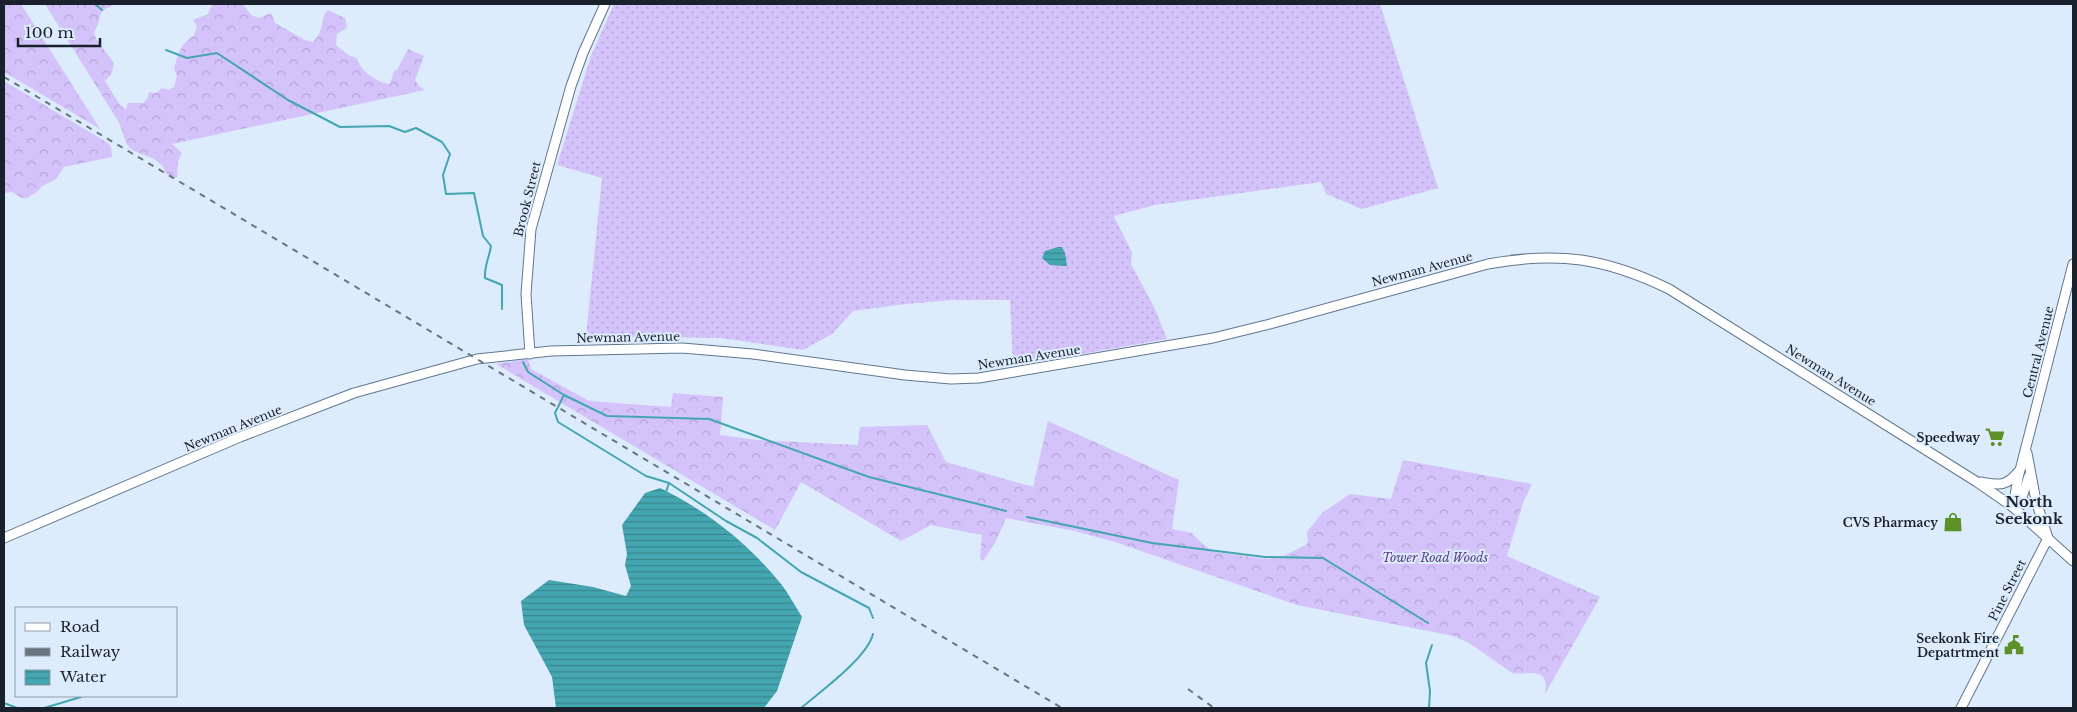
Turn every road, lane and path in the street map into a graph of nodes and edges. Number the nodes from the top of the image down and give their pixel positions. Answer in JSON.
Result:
{"nodes":[{"id":1,"x":605,"y":4,"type":"edge"},
{"id":2,"x":2073,"y":264,"type":"edge"},
{"id":3,"x":530,"y":354,"type":"junction"},
{"id":4,"x":2026,"y":447,"type":"junction"},
{"id":5,"x":2021,"y":468,"type":"junction"},
{"id":6,"x":2030,"y":473,"type":"junction"},
{"id":7,"x":1977,"y":482,"type":"junction"},
{"id":8,"x":2013,"y":507,"type":"junction"},
{"id":9,"x":4,"y":538,"type":"edge"},
{"id":10,"x":2048,"y":538,"type":"junction"},
{"id":11,"x":2073,"y":561,"type":"edge"},
{"id":12,"x":1961,"y":708,"type":"edge"}],
"edges":[{"from":1,"to":3,"type":"main road","name":"Brook Street"},
{"from":2,"to":4,"type":"main road","name":"Central Avenue"},
{"from":3,"to":7,"type":"main road","name":"Newman Avenue"},
{"from":3,"to":9,"type":"main road","name":"Newman Avenue"},
{"from":4,"to":5,"type":"main road","name":"Central Avenue"},
{"from":4,"to":6,"type":"main road","name":"Central Avenue"},
{"from":5,"to":7,"type":"main road"},
{"from":5,"to":8,"type":"main road","name":"Central Avenue"},
{"from":6,"to":8,"type":"main road","name":"Central Avenue"},
{"from":6,"to":10,"type":"main road","name":"Central Avenue"},
{"from":7,"to":8,"type":"main road","name":"Newman Avenue"},
{"from":8,"to":10,"type":"main road","name":"Central Avenue"},
{"from":10,"to":11,"type":"main road","name":"Central Avenue"},
{"from":10,"to":12,"type":"main road","name":"Pine Street"}]}
